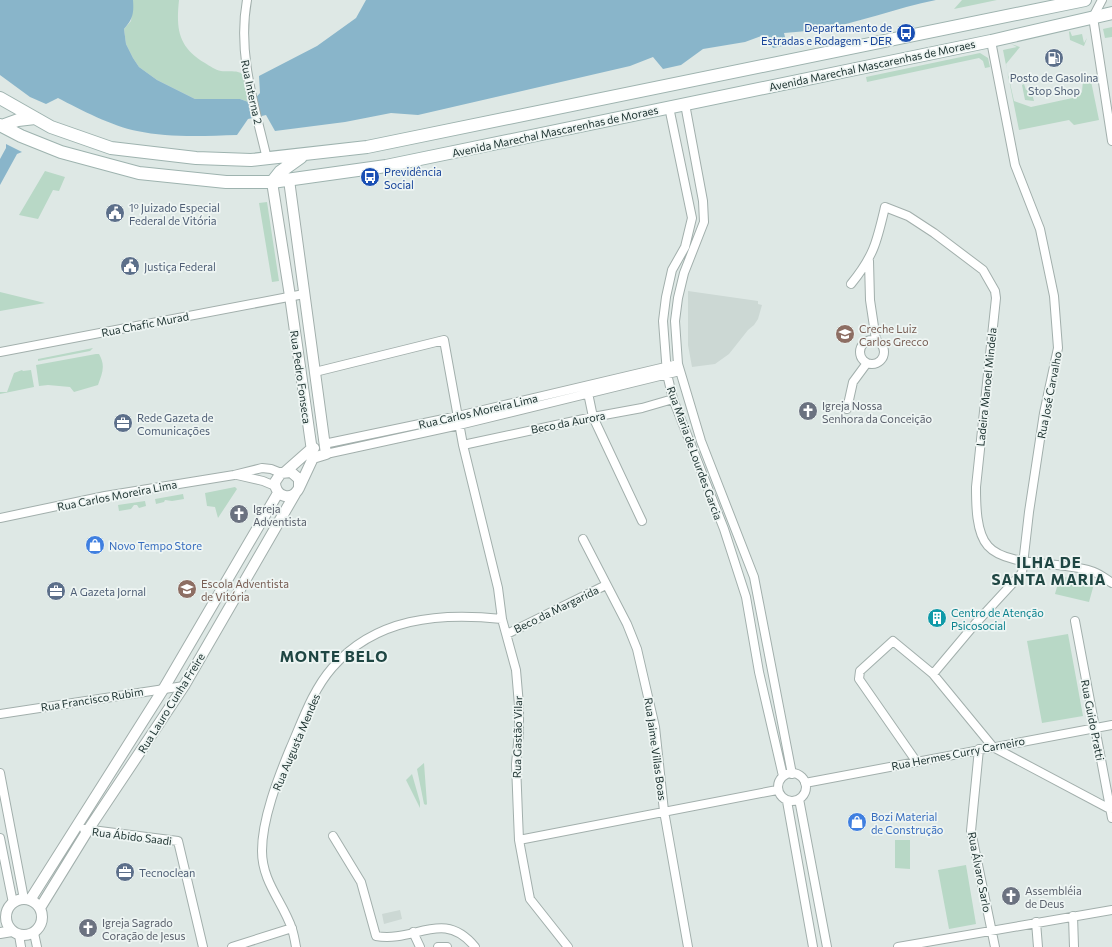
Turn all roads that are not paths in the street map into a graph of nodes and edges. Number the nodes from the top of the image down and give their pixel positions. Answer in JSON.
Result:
{"nodes":[{"id":1,"x":247,"y":0,"type":"edge"},
{"id":2,"x":1085,"y":0,"type":"edge"},
{"id":3,"x":1102,"y":0,"type":"edge"},
{"id":4,"x":1112,"y":13,"type":"edge"},
{"id":5,"x":1093,"y":17,"type":"junction"},
{"id":6,"x":991,"y":41,"type":"junction"},
{"id":7,"x":0,"y":98,"type":"edge"},
{"id":8,"x":685,"y":104,"type":"junction"},
{"id":9,"x":670,"y":107,"type":"junction"},
{"id":10,"x":35,"y":118,"type":"junction"},
{"id":11,"x":1,"y":126,"type":"edge"},
{"id":12,"x":1112,"y":141,"type":"edge"},
{"id":13,"x":303,"y":155,"type":"junction"},
{"id":14,"x":267,"y":159,"type":"junction"},
{"id":15,"x":289,"y":180,"type":"junction"},
{"id":16,"x":272,"y":182,"type":"junction"},
{"id":17,"x":869,"y":262,"type":"junction"},
{"id":18,"x":851,"y":284,"type":"dead end"},
{"id":19,"x":304,"y":294,"type":"junction"},
{"id":20,"x":290,"y":296,"type":"junction"},
{"id":21,"x":876,"y":340,"type":"junction"},
{"id":22,"x":0,"y":352,"type":"edge"},
{"id":23,"x":867,"y":363,"type":"junction"},
{"id":24,"x":679,"y":368,"type":"junction"},
{"id":25,"x":666,"y":370,"type":"junction"},
{"id":26,"x":315,"y":372,"type":"junction"},
{"id":27,"x":588,"y":393,"type":"junction"},
{"id":28,"x":673,"y":399,"type":"junction"},
{"id":29,"x":847,"y":409,"type":"dead end"},
{"id":30,"x":593,"y":417,"type":"junction"},
{"id":31,"x":458,"y":420,"type":"junction"},
{"id":32,"x":463,"y":445,"type":"junction"},
{"id":33,"x":325,"y":449,"type":"junction"},
{"id":34,"x":312,"y":454,"type":"junction"},
{"id":35,"x":283,"y":472,"type":"junction"},
{"id":36,"x":234,"y":475,"type":"junction"},
{"id":37,"x":277,"y":490,"type":"junction"},
{"id":38,"x":297,"y":491,"type":"junction"},
{"id":39,"x":725,"y":502,"type":"junction"},
{"id":40,"x":715,"y":506,"type":"junction"},
{"id":41,"x":0,"y":518,"type":"edge"},
{"id":42,"x":642,"y":521,"type":"dead end"},
{"id":43,"x":583,"y":540,"type":"dead end"},
{"id":44,"x":1023,"y":560,"type":"junction"},
{"id":45,"x":1112,"y":583,"type":"edge"},
{"id":46,"x":606,"y":585,"type":"junction"},
{"id":47,"x":502,"y":619,"type":"junction"},
{"id":48,"x":1075,"y":621,"type":"dead end"},
{"id":49,"x":507,"y":634,"type":"junction"},
{"id":50,"x":933,"y":674,"type":"junction"},
{"id":51,"x":184,"y":686,"type":"junction"},
{"id":52,"x":164,"y":688,"type":"junction"},
{"id":53,"x":0,"y":714,"type":"edge"},
{"id":54,"x":1112,"y":725,"type":"edge"},
{"id":55,"x":1095,"y":728,"type":"junction"},
{"id":56,"x":993,"y":747,"type":"junction"},
{"id":57,"x":979,"y":749,"type":"junction"},
{"id":58,"x":916,"y":761,"type":"junction"},
{"id":59,"x":0,"y":773,"type":"edge"},
{"id":60,"x":792,"y":774,"type":"junction"},
{"id":61,"x":783,"y":776,"type":"junction"},
{"id":62,"x":805,"y":783,"type":"junction"},
{"id":63,"x":777,"y":790,"type":"junction"},
{"id":64,"x":799,"y":799,"type":"junction"},
{"id":65,"x":787,"y":801,"type":"junction"},
{"id":66,"x":1110,"y":809,"type":"junction"},
{"id":67,"x":664,"y":811,"type":"junction"},
{"id":68,"x":1112,"y":818,"type":"edge"},
{"id":69,"x":76,"y":826,"type":"junction"},
{"id":70,"x":88,"y":830,"type":"junction"},
{"id":71,"x":333,"y":836,"type":"dead end"},
{"id":72,"x":0,"y":838,"type":"edge"},
{"id":73,"x":519,"y":840,"type":"junction"},
{"id":74,"x":27,"y":899,"type":"junction"},
{"id":75,"x":40,"y":908,"type":"junction"},
{"id":76,"x":6,"y":909,"type":"edge"},
{"id":77,"x":1112,"y":910,"type":"edge"},
{"id":78,"x":1073,"y":916,"type":"junction"},
{"id":79,"x":1036,"y":922,"type":"junction"},
{"id":80,"x":292,"y":928,"type":"junction"},
{"id":81,"x":991,"y":930,"type":"junction"},
{"id":82,"x":413,"y":932,"type":"junction"},
{"id":83,"x":0,"y":933,"type":"edge"},
{"id":84,"x":15,"y":933,"type":"junction"},
{"id":85,"x":34,"y":933,"type":"junction"},
{"id":86,"x":21,"y":947,"type":"edge"},
{"id":87,"x":36,"y":947,"type":"edge"},
{"id":88,"x":203,"y":947,"type":"edge"},
{"id":89,"x":232,"y":947,"type":"edge"},
{"id":90,"x":296,"y":947,"type":"edge"},
{"id":91,"x":420,"y":947,"type":"edge"},
{"id":92,"x":438,"y":947,"type":"edge"},
{"id":93,"x":447,"y":947,"type":"edge"},
{"id":94,"x":475,"y":947,"type":"edge"},
{"id":95,"x":568,"y":947,"type":"edge"},
{"id":96,"x":688,"y":947,"type":"edge"},
{"id":97,"x":813,"y":947,"type":"edge"},
{"id":98,"x":827,"y":947,"type":"edge"},
{"id":99,"x":898,"y":947,"type":"edge"},
{"id":100,"x":995,"y":947,"type":"edge"},
{"id":101,"x":1038,"y":947,"type":"edge"},
{"id":102,"x":1074,"y":947,"type":"edge"}],
"edges":[{"from":1,"to":14,"type":"street","name":"Rua Interna 2"},
{"from":2,"to":13,"type":"main road","name":"Avenida Marechal Mascarenhas de Moraes"},
{"from":3,"to":5,"type":"street"},
{"from":4,"to":5,"type":"main road","name":"Avenida Marechal Mascarenhas de Moraes"},
{"from":5,"to":6,"type":"main road","name":"Avenida Marechal Mascarenhas de Moraes"},
{"from":5,"to":12,"type":"street"},
{"from":6,"to":8,"type":"main road","name":"Avenida Marechal Mascarenhas de Moraes"},
{"from":6,"to":44,"type":"street","name":"Rua José Carvalho"},
{"from":7,"to":10,"type":"main road","name":"Avenida Marechal Mascarenhas de Moraes"},
{"from":8,"to":9,"type":"main road","name":"Avenida Marechal Mascarenhas de Moraes"},
{"from":8,"to":24,"type":"street","name":"Rua Maria de Lourdes Garcia"},
{"from":9,"to":15,"type":"main road","name":"Avenida Marechal Mascarenhas de Moraes"},
{"from":9,"to":25,"type":"street","name":"Rua Maria de Lourdes Garcia"},
{"from":10,"to":11,"type":"main road"},
{"from":10,"to":14,"type":"main road","name":"Avenida Marechal Mascarenhas de Moraes"},
{"from":11,"to":16,"type":"main road","name":"Avenida Marechal Mascarenhas de Moraes"},
{"from":13,"to":14,"type":"main road","name":"Avenida Marechal Mascarenhas de Moraes"},
{"from":13,"to":16,"type":"main road"},
{"from":15,"to":16,"type":"main road","name":"Avenida Marechal Mascarenhas de Moraes"},
{"from":15,"to":19,"type":"street","name":"Rua Pedro Fonseca"},
{"from":16,"to":20,"type":"street","name":"Rua Pedro Fonseca"},
{"from":17,"to":18,"type":"street","name":"Ladeira Manoel Mindela"},
{"from":17,"to":21,"type":"street","name":"Ladeira Manoel Mindela"},
{"from":17,"to":44,"type":"street","name":"Ladeira Manoel Mindela"},
{"from":19,"to":20,"type":"street"},
{"from":19,"to":26,"type":"street","name":"Rua Pedro Fonseca"},
{"from":20,"to":22,"type":"street","name":"Rua Chafic Murad"},
{"from":20,"to":34,"type":"street","name":"Rua Pedro Fonseca"},
{"from":21,"to":23,"type":"street"},
{"from":21,"to":23,"type":"street","name":"Ladeira Manoel Mindela"},
{"from":23,"to":29,"type":"street"},
{"from":24,"to":25,"type":"street","name":"Rua Carlos Moreira Lima"},
{"from":24,"to":39,"type":"street","name":"Rua Maria de Lourdes Garcia"},
{"from":25,"to":27,"type":"street","name":"Rua Carlos Moreira Lima"},
{"from":25,"to":28,"type":"street","name":"Rua Maria de Lourdes Garcia"},
{"from":25,"to":31,"type":"street","name":"Rua Carlos Moreira Lima"},
{"from":26,"to":31,"type":"street"},
{"from":26,"to":33,"type":"street","name":"Rua Pedro Fonseca"},
{"from":27,"to":30,"type":"street"},
{"from":27,"to":31,"type":"street","name":"Rua Carlos Moreira Lima"},
{"from":28,"to":30,"type":"street","name":"Beco da Aurora"},
{"from":28,"to":40,"type":"street","name":"Rua Maria de Lourdes Garcia"},
{"from":30,"to":32,"type":"street","name":"Beco da Aurora"},
{"from":30,"to":42,"type":"street"},
{"from":31,"to":32,"type":"street","name":"Rua Gastão Vilar"},
{"from":31,"to":33,"type":"street","name":"Rua Carlos Moreira Lima"},
{"from":32,"to":47,"type":"street","name":"Rua Gastão Vilar"},
{"from":33,"to":34,"type":"street","name":"Rua Carlos Moreira Lima"},
{"from":34,"to":35,"type":"street","name":"Rua Carlos Moreira Lima"},
{"from":34,"to":38,"type":"street"},
{"from":35,"to":36,"type":"street","name":"Rua Carlos Moreira Lima"},
{"from":35,"to":37,"type":"street","name":"Rua Lauro Cunha Freire"},
{"from":35,"to":38,"type":"street"},
{"from":36,"to":37,"type":"street","name":"Rua Carlos Moreira Lima"},
{"from":36,"to":41,"type":"street","name":"Rua Carlos Moreira Lima"},
{"from":37,"to":38,"type":"street"},
{"from":37,"to":52,"type":"street","name":"Rua Lauro Cunha Freire"},
{"from":38,"to":51,"type":"street","name":"Rua Lauro Cunha Freire"},
{"from":39,"to":40,"type":"street"},
{"from":39,"to":60,"type":"street","name":"Rua Maria de Lourdes Garcia"},
{"from":40,"to":61,"type":"street","name":"Rua Maria de Lourdes Garcia"},
{"from":43,"to":46,"type":"street","name":"Rua Jaime Villas Boas"},
{"from":44,"to":45,"type":"street","name":"Ladeira Manoel Mindela"},
{"from":44,"to":50,"type":"street","name":"Rua José Carvalho"},
{"from":46,"to":49,"type":"street","name":"Beco da Margarida"},
{"from":46,"to":67,"type":"street","name":"Rua Jaime Villas Boas"},
{"from":47,"to":49,"type":"street","name":"Rua Gastão Vilar"},
{"from":47,"to":80,"type":"street","name":"Rua Augusta Mendes"},
{"from":48,"to":55,"type":"street","name":"Rua Guido Pratti"},
{"from":49,"to":73,"type":"street","name":"Rua Gastão Vilar"},
{"from":50,"to":56,"type":"street"},
{"from":50,"to":58,"type":"street"},
{"from":51,"to":52,"type":"street","name":"Rua Francisco Rubim"},
{"from":51,"to":70,"type":"street","name":"Rua Lauro Cunha Freire"},
{"from":52,"to":53,"type":"street","name":"Rua Francisco Rubim"},
{"from":52,"to":69,"type":"street","name":"Rua Lauro Cunha Freire"},
{"from":54,"to":55,"type":"street","name":"Rua Hermes Curry Carneiro"},
{"from":55,"to":56,"type":"street","name":"Rua Hermes Curry Carneiro"},
{"from":55,"to":66,"type":"street","name":"Rua Guido Pratti"},
{"from":56,"to":57,"type":"street","name":"Rua Hermes Curry Carneiro"},
{"from":56,"to":66,"type":"street"},
{"from":57,"to":58,"type":"street","name":"Rua Hermes Curry Carneiro"},
{"from":57,"to":81,"type":"street","name":"Rua Álvaro Sarlo"},
{"from":58,"to":62,"type":"street","name":"Rua Hermes Curry Carneiro"},
{"from":59,"to":74,"type":"street"},
{"from":60,"to":61,"type":"street"},
{"from":60,"to":62,"type":"street"},
{"from":61,"to":63,"type":"street"},
{"from":62,"to":64,"type":"street"},
{"from":63,"to":65,"type":"street"},
{"from":63,"to":67,"type":"street"},
{"from":64,"to":65,"type":"street"},
{"from":64,"to":98,"type":"street"},
{"from":65,"to":97,"type":"street"},
{"from":66,"to":68,"type":"street","name":"Rua Guido Pratti"},
{"from":67,"to":73,"type":"street"},
{"from":67,"to":96,"type":"street","name":"Rua Jaime Villas Boas"},
{"from":69,"to":70,"type":"street","name":"Rua Ábido Saadi"},
{"from":69,"to":74,"type":"street","name":"Rua Lauro Cunha Freire"},
{"from":70,"to":75,"type":"street","name":"Rua Lauro Cunha Freire"},
{"from":70,"to":88,"type":"street","name":"Rua Ábido Saadi"},
{"from":71,"to":82,"type":"street"},
{"from":72,"to":76,"type":"street"},
{"from":73,"to":95,"type":"street","name":"Rua Gastão Vilar"},
{"from":74,"to":75,"type":"street"},
{"from":74,"to":76,"type":"street"},
{"from":75,"to":85,"type":"street"},
{"from":76,"to":84,"type":"street"},
{"from":77,"to":78,"type":"street"},
{"from":78,"to":79,"type":"street"},
{"from":78,"to":102,"type":"street"},
{"from":79,"to":81,"type":"street"},
{"from":79,"to":101,"type":"street"},
{"from":80,"to":89,"type":"street"},
{"from":80,"to":90,"type":"street","name":"Rua Augusta Mendes"},
{"from":81,"to":99,"type":"street"},
{"from":81,"to":100,"type":"street","name":"Rua Álvaro Sarlo"},
{"from":82,"to":91,"type":"street"},
{"from":82,"to":94,"type":"street"},
{"from":83,"to":84,"type":"street"},
{"from":84,"to":85,"type":"street"},
{"from":84,"to":86,"type":"street"},
{"from":85,"to":87,"type":"street"},
{"from":92,"to":93,"type":"street"}]}
